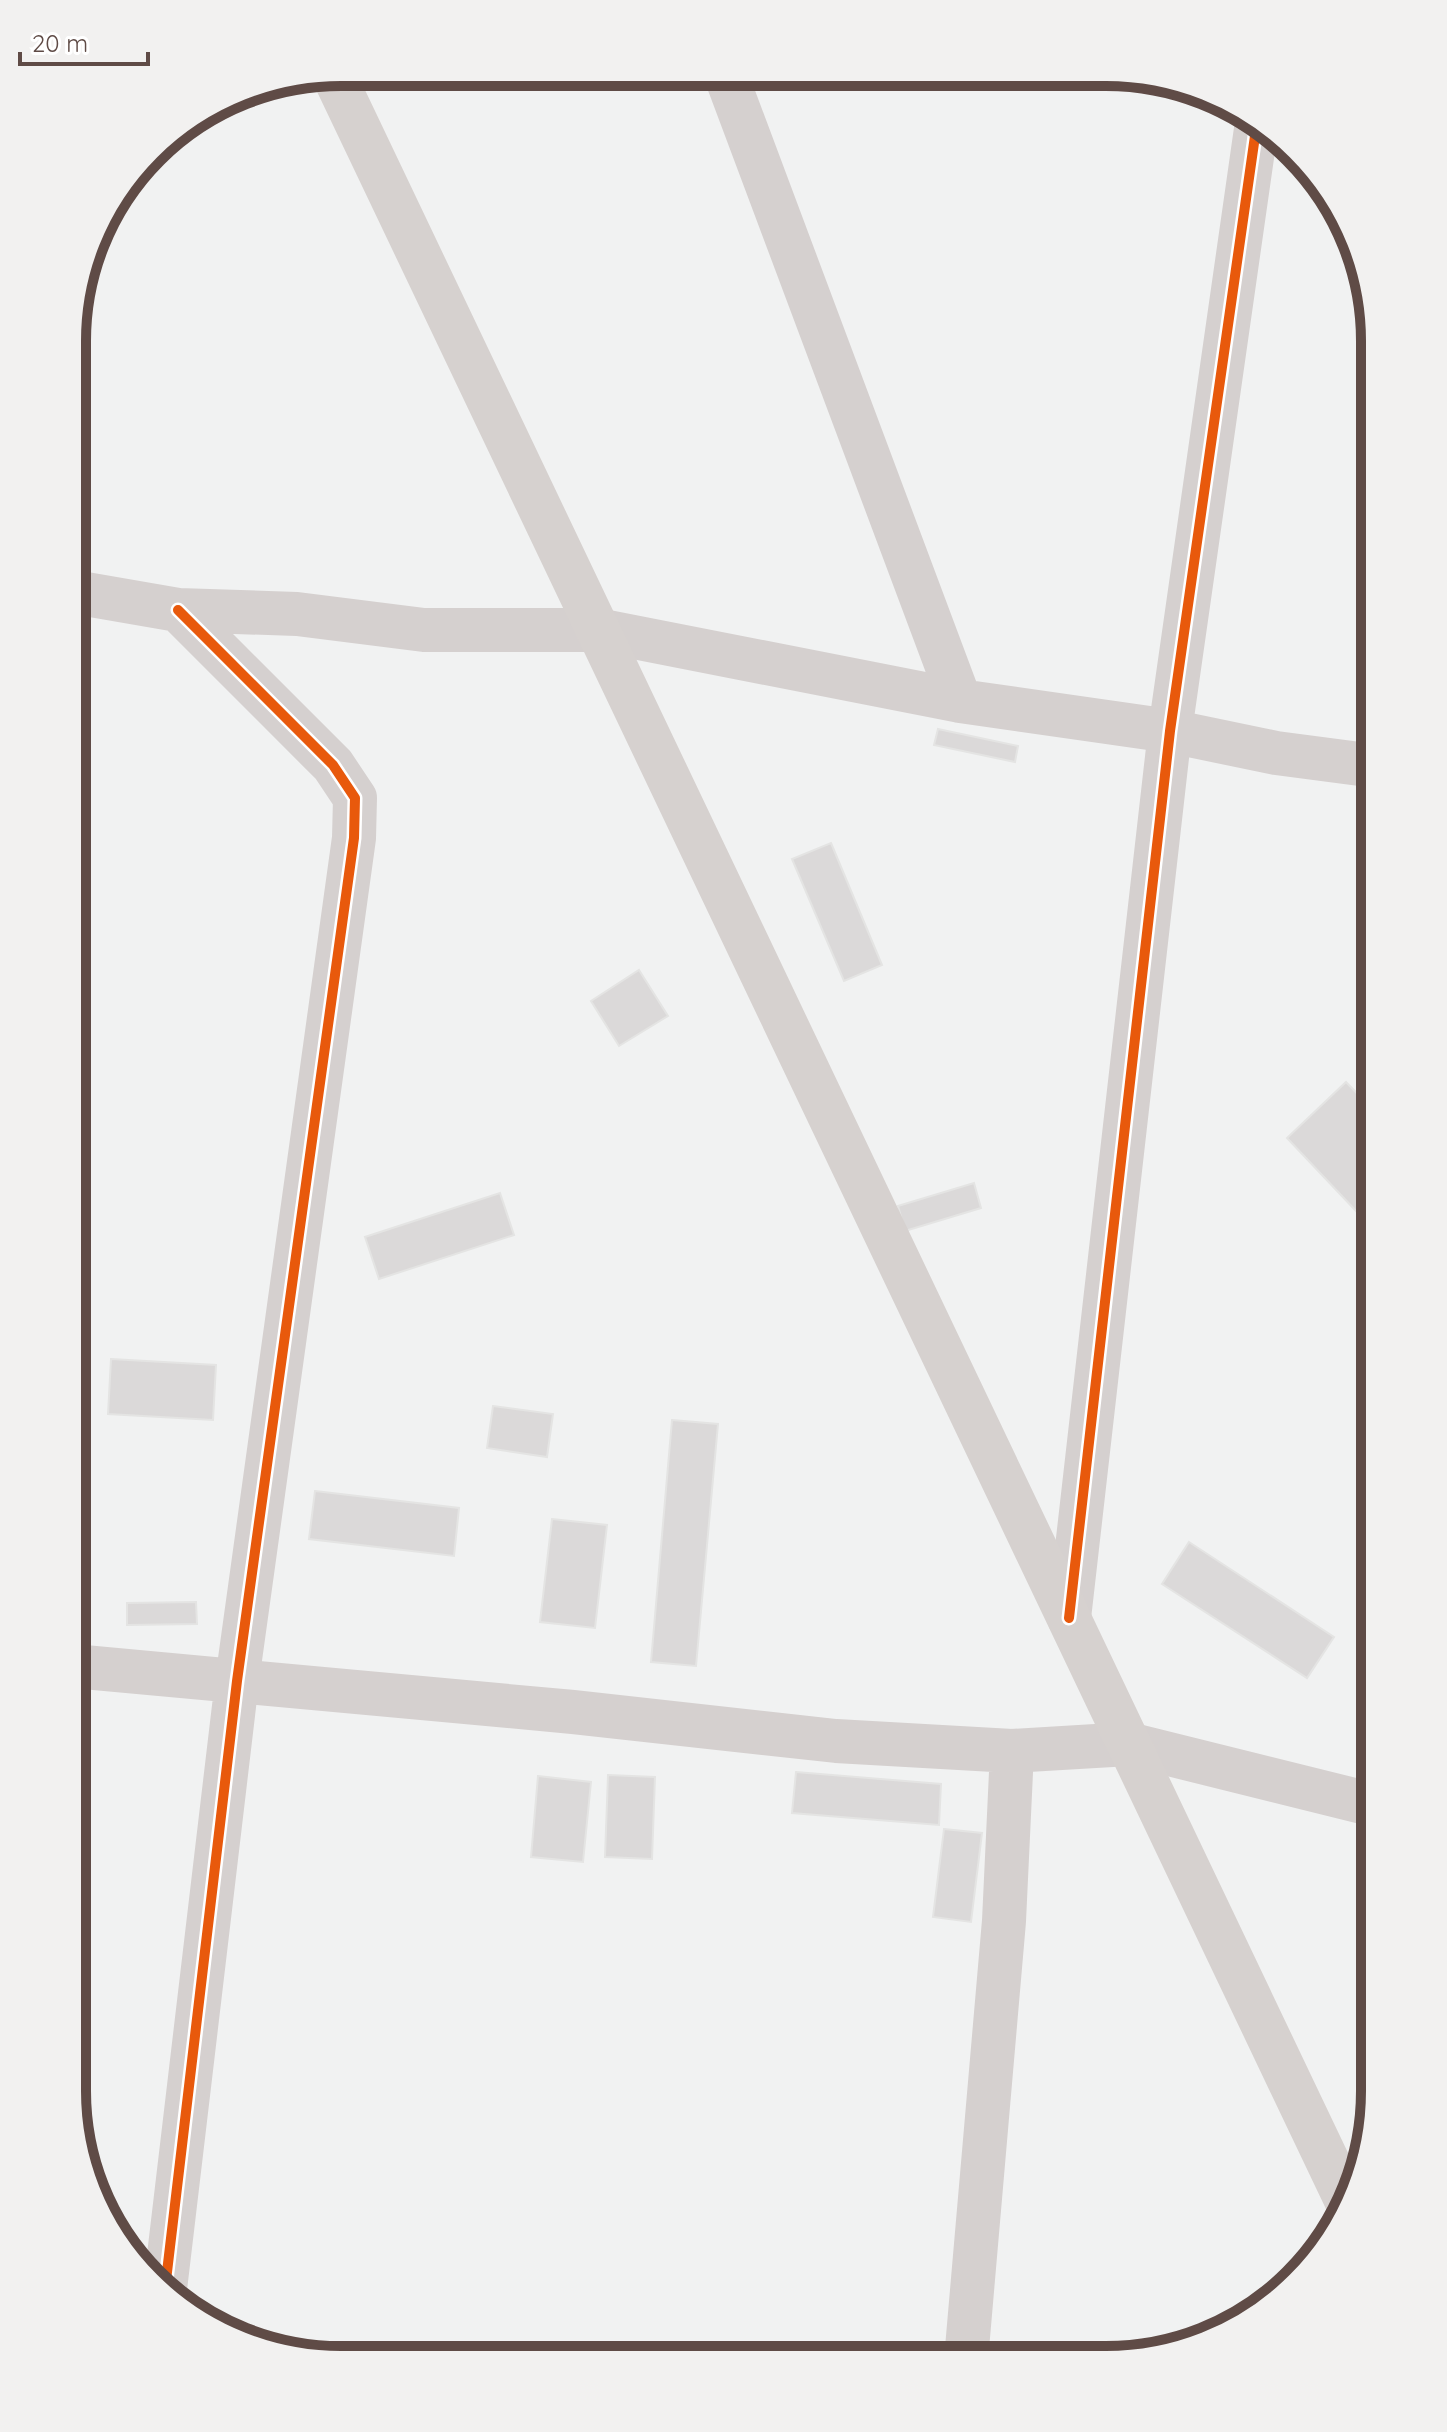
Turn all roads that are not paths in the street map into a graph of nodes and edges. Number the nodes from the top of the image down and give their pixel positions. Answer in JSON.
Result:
{"nodes":[{"id":1,"x":730,"y":86,"type":"edge"},
{"id":2,"x":339,"y":87,"type":"edge"},
{"id":3,"x":1255,"y":135,"type":"edge"},
{"id":4,"x":86,"y":592,"type":"edge"},
{"id":5,"x":178,"y":610,"type":"junction"},
{"id":6,"x":598,"y":630,"type":"junction"},
{"id":7,"x":960,"y":701,"type":"junction"},
{"id":8,"x":1170,"y":731,"type":"junction"},
{"id":9,"x":1361,"y":764,"type":"edge"},
{"id":10,"x":1069,"y":1618,"type":"junction"},
{"id":11,"x":86,"y":1667,"type":"edge"},
{"id":12,"x":237,"y":1681,"type":"junction"},
{"id":13,"x":1129,"y":1744,"type":"junction"},
{"id":14,"x":1012,"y":1751,"type":"junction"},
{"id":15,"x":1360,"y":1802,"type":"edge"},
{"id":16,"x":1341,"y":2189,"type":"edge"},
{"id":17,"x":167,"y":2276,"type":"edge"},
{"id":18,"x":967,"y":2346,"type":"edge"}],
"edges":[{"from":1,"to":7,"type":"street"},
{"from":2,"to":6,"type":"main road"},
{"from":3,"to":8,"type":"street"},
{"from":4,"to":5,"type":"street"},
{"from":5,"to":6,"type":"street"},
{"from":5,"to":12,"type":"street"},
{"from":6,"to":7,"type":"street"},
{"from":6,"to":10,"type":"main road"},
{"from":7,"to":8,"type":"street"},
{"from":8,"to":9,"type":"street"},
{"from":8,"to":10,"type":"street"},
{"from":10,"to":13,"type":"main road"},
{"from":11,"to":12,"type":"street"},
{"from":12,"to":14,"type":"street"},
{"from":12,"to":17,"type":"street"},
{"from":13,"to":14,"type":"street"},
{"from":13,"to":15,"type":"street"},
{"from":13,"to":16,"type":"main road"},
{"from":14,"to":18,"type":"street"}]}
